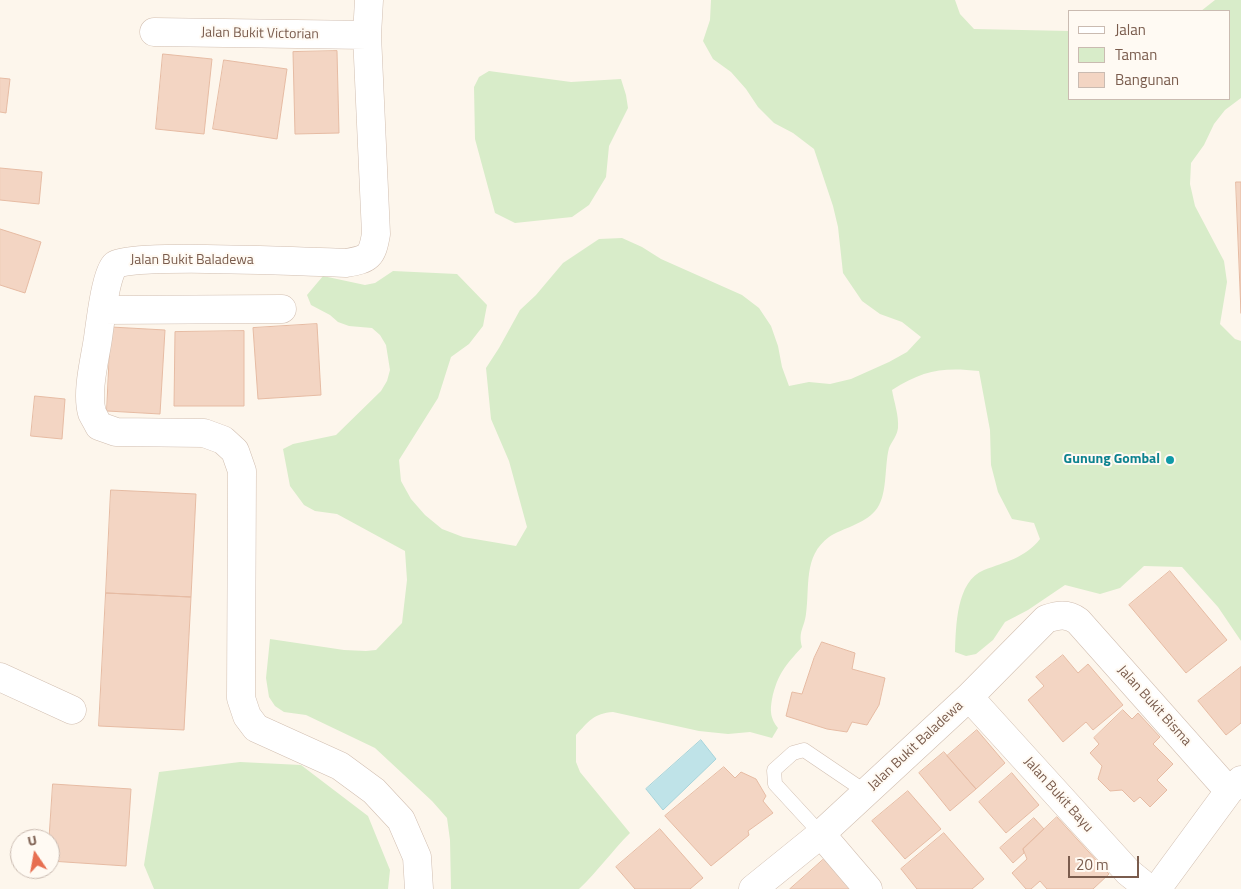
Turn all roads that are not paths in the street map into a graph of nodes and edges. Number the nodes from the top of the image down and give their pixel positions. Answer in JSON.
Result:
{"nodes":[{"id":1,"x":369,"y":0,"type":"edge"},
{"id":2,"x":154,"y":32,"type":"dead end"},
{"id":3,"x":367,"y":35,"type":"junction"},
{"id":4,"x":282,"y":309,"type":"dead end"},
{"id":5,"x":102,"y":310,"type":"junction"},
{"id":6,"x":1078,"y":621,"type":"joint"},
{"id":7,"x":0,"y":677,"type":"edge"},
{"id":8,"x":969,"y":697,"type":"junction"},
{"id":9,"x":72,"y":710,"type":"dead end"},
{"id":10,"x":1235,"y":785,"type":"edge"},
{"id":11,"x":866,"y":792,"type":"junction"},
{"id":12,"x":821,"y":834,"type":"junction"},
{"id":13,"x":418,"y":889,"type":"edge"},
{"id":14,"x":753,"y":889,"type":"edge"},
{"id":15,"x":868,"y":889,"type":"edge"},
{"id":16,"x":1149,"y":889,"type":"edge"},
{"id":17,"x":1157,"y":889,"type":"edge"}],
"edges":[{"from":1,"to":3,"type":"street","name":"Jalan Bukit Baladewa"},
{"from":2,"to":3,"type":"street","name":"Jalan Bukit Victorian"},
{"from":3,"to":5,"type":"street","name":"Jalan Bukit Baladewa"},
{"from":4,"to":5,"type":"street"},
{"from":5,"to":13,"type":"street","name":"Jalan Bukit Baladewa"},
{"from":6,"to":8,"type":"street","name":"Jalan Bukit Baladewa"},
{"from":6,"to":10,"type":"street","name":"Jalan Bukit Bisma"},
{"from":7,"to":9,"type":"street"},
{"from":8,"to":11,"type":"street","name":"Jalan Bukit Baladewa"},
{"from":8,"to":16,"type":"street","name":"Jalan Bukit Bayu"},
{"from":10,"to":17,"type":"street","name":"Jalan Bukit Bisma"},
{"from":11,"to":12,"type":"street","name":"Jalan Bukit Baladewa"},
{"from":11,"to":12,"type":"lane"},
{"from":12,"to":14,"type":"street","name":"Jalan Bukit Baladewa"},
{"from":12,"to":15,"type":"street"}]}
